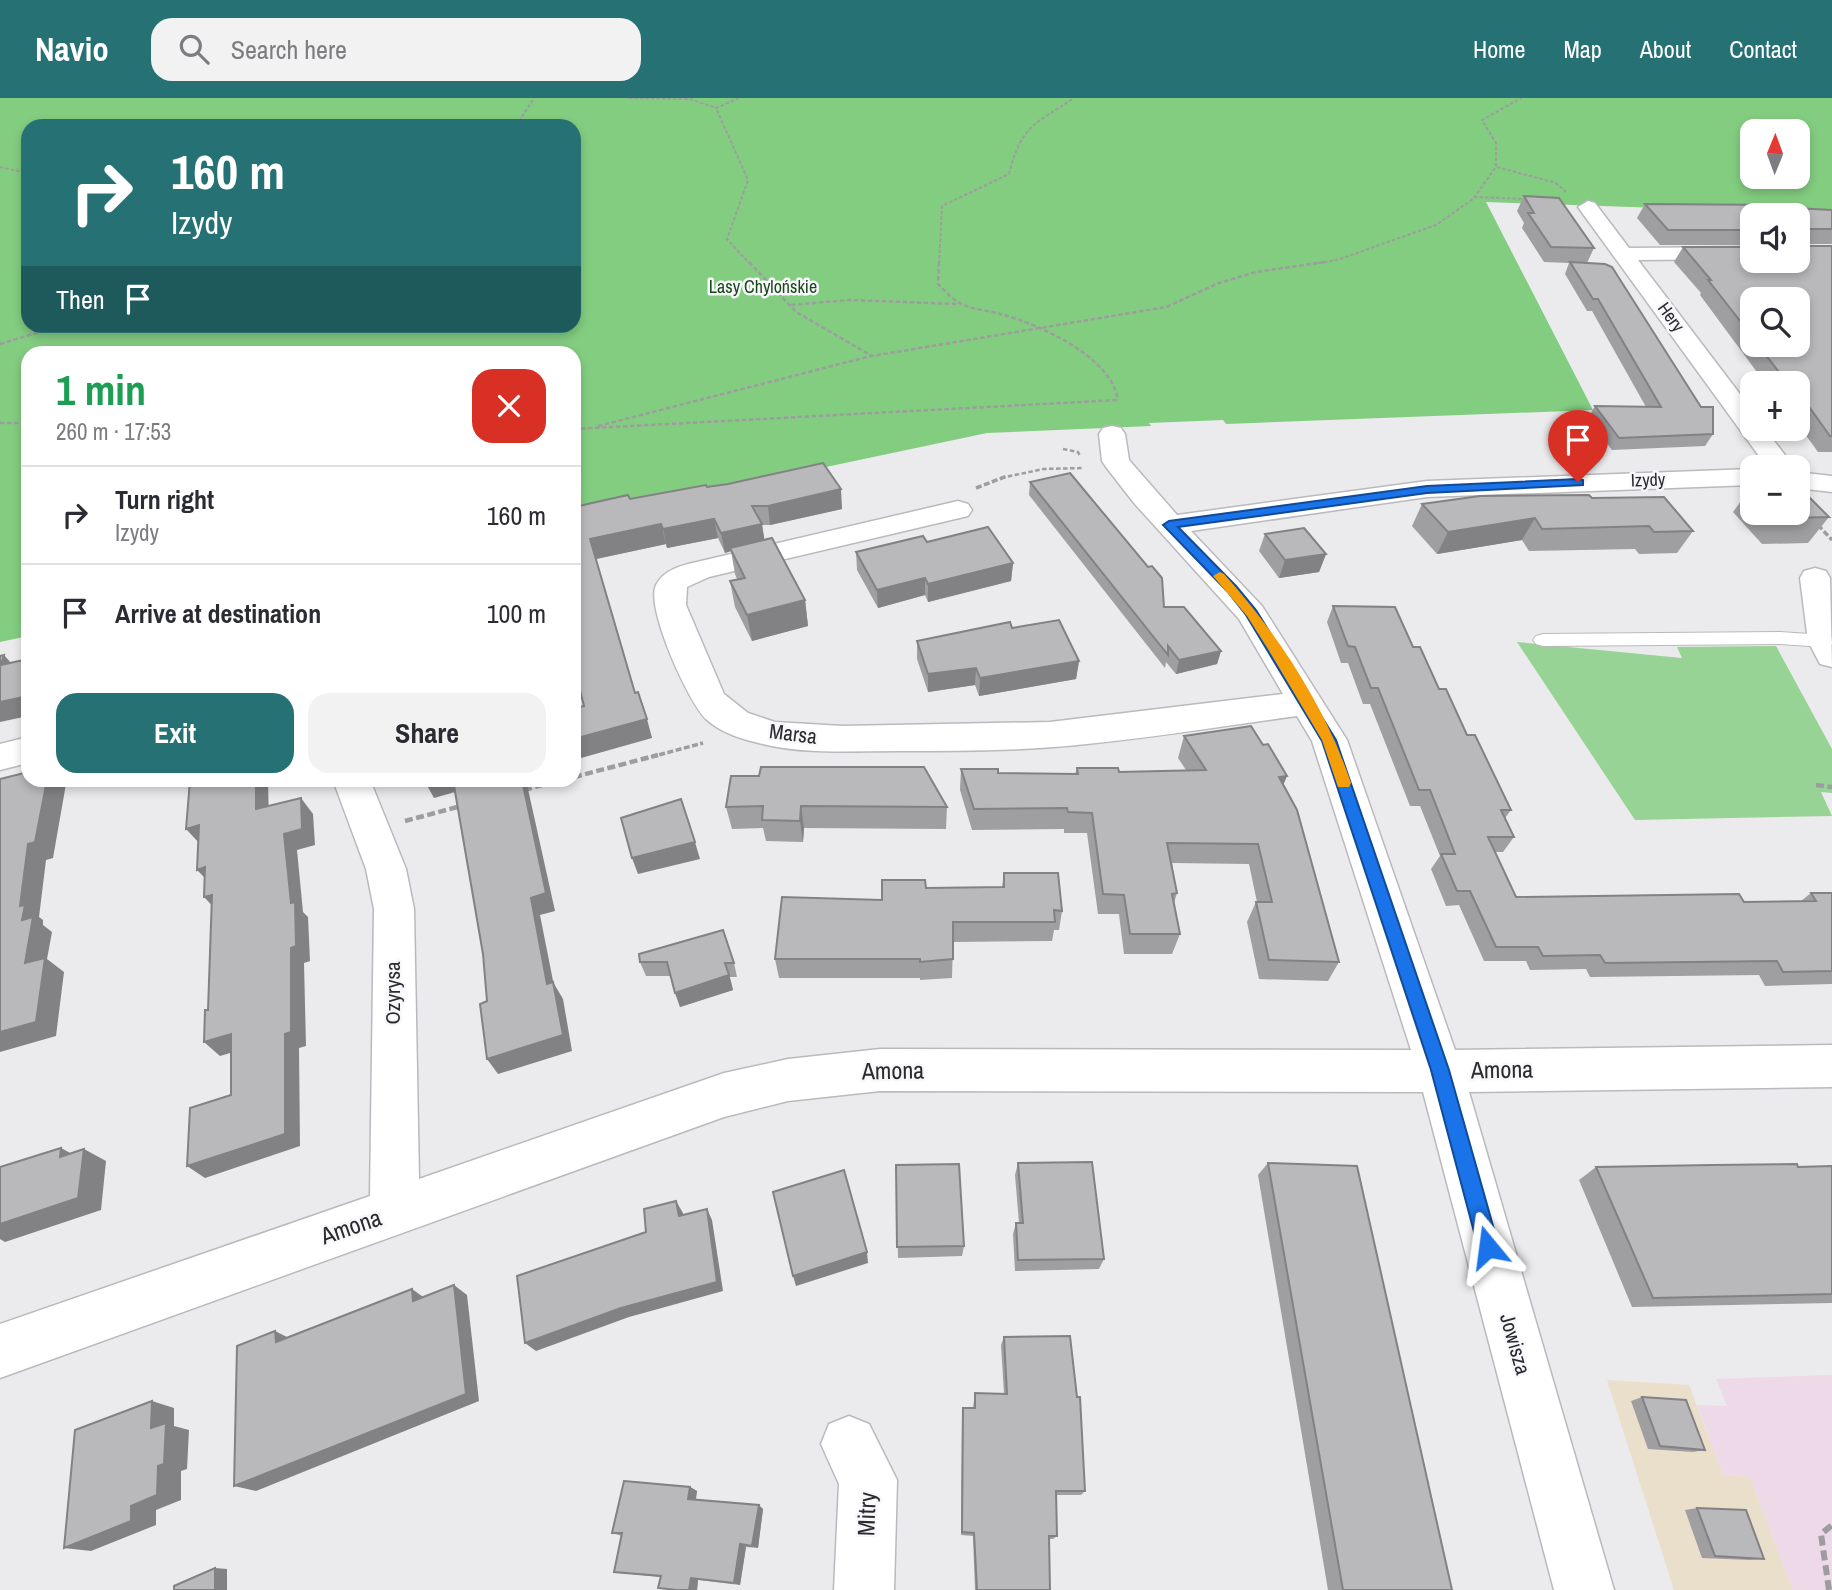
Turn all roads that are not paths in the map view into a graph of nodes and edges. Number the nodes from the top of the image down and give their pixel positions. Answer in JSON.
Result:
{"nodes":[{"id":1,"x":1586,"y":207,"type":"road end"},
{"id":2,"x":1740,"y":253,"type":"edge"},
{"id":3,"x":1625,"y":254,"type":"junction"},
{"id":4,"x":1740,"y":412,"type":"edge"},
{"id":5,"x":1112,"y":434,"type":"road end"},
{"id":6,"x":1740,"y":477,"type":"edge"},
{"id":7,"x":1810,"y":481,"type":"edge"},
{"id":8,"x":1832,"y":484,"type":"edge"},
{"id":9,"x":958,"y":510,"type":"road end"},
{"id":10,"x":1169,"y":525,"type":"junction"},
{"id":11,"x":1815,"y":578,"type":"dead end"},
{"id":12,"x":1543,"y":640,"type":"dead end"},
{"id":13,"x":1828,"y":648,"type":"edge"},
{"id":14,"x":1306,"y":702,"type":"junction"},
{"id":15,"x":21,"y":752,"type":"edge"},
{"id":16,"x":0,"y":757,"type":"edge"},
{"id":17,"x":354,"y":787,"type":"edge"},
{"id":18,"x":1832,"y":1066,"type":"edge"},
{"id":19,"x":1440,"y":1070,"type":"junction"},
{"id":20,"x":395,"y":1212,"type":"junction"},
{"id":21,"x":0,"y":1351,"type":"edge"},
{"id":22,"x":849,"y":1444,"type":"dead end"},
{"id":23,"x":864,"y":1590,"type":"edge"},
{"id":24,"x":1584,"y":1590,"type":"edge"}],
"edges":[{"from":1,"to":3,"type":"street","name":"Hery"},
{"from":2,"to":3,"type":"street"},
{"from":3,"to":4,"type":"street","name":"Hery"},
{"from":5,"to":10,"type":"street","name":"Jowisza"},
{"from":6,"to":10,"type":"street","name":"Izydy"},
{"from":7,"to":8,"type":"street"},
{"from":9,"to":14,"type":"street","name":"Marsa"},
{"from":10,"to":14,"type":"street","name":"Jowisza"},
{"from":11,"to":13,"type":"street"},
{"from":12,"to":13,"type":"lane"},
{"from":14,"to":19,"type":"street","name":"Jowisza"},
{"from":15,"to":16,"type":"street"},
{"from":17,"to":20,"type":"street","name":"Ozyrysa"},
{"from":18,"to":19,"type":"street","name":"Amona"},
{"from":19,"to":20,"type":"street","name":"Amona"},
{"from":19,"to":24,"type":"street","name":"Jowisza"},
{"from":20,"to":21,"type":"street","name":"Amona"},
{"from":22,"to":23,"type":"street","name":"Mitry"}]}
